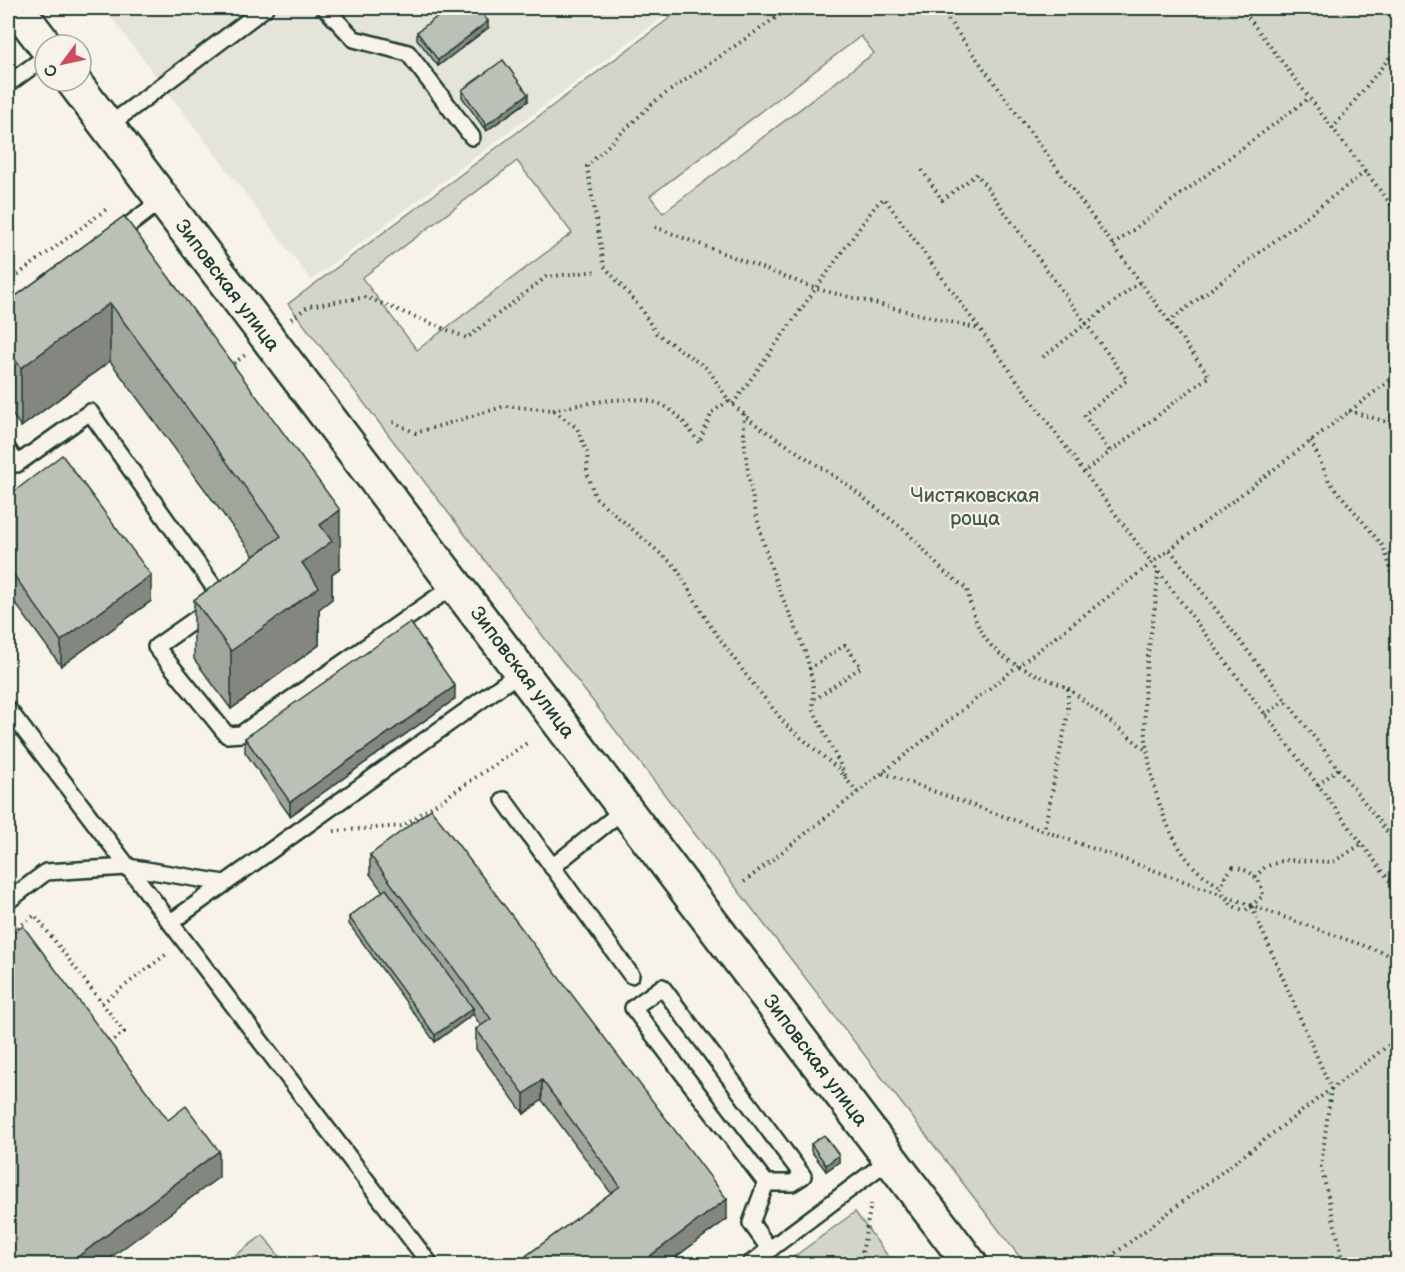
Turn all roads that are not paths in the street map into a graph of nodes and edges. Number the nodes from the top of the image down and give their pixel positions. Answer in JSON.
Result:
{"nodes":[{"id":1,"x":17,"y":8,"type":"edge"},
{"id":2,"x":265,"y":8,"type":"edge"},
{"id":3,"x":325,"y":8,"type":"edge"},
{"id":4,"x":36,"y":33,"type":"edge"},
{"id":5,"x":33,"y":66,"type":"edge"},
{"id":6,"x":8,"y":84,"type":"edge"},
{"id":7,"x":82,"y":93,"type":"edge"},
{"id":8,"x":108,"y":126,"type":"junction"},
{"id":9,"x":472,"y":137,"type":"dead end"},
{"id":10,"x":163,"y":199,"type":"junction"},
{"id":11,"x":99,"y":249,"type":"edge"},
{"id":12,"x":8,"y":450,"type":"edge"},
{"id":13,"x":456,"y":584,"type":"junction"},
{"id":14,"x":522,"y":671,"type":"junction"},
{"id":15,"x":8,"y":709,"type":"edge"},
{"id":16,"x":504,"y":800,"type":"dead end"},
{"id":17,"x":626,"y":808,"type":"junction"},
{"id":18,"x":128,"y":867,"type":"junction"},
{"id":19,"x":552,"y":867,"type":"junction"},
{"id":20,"x":224,"y":883,"type":"junction"},
{"id":21,"x":8,"y":901,"type":"edge"},
{"id":22,"x":171,"y":922,"type":"junction"},
{"id":23,"x":632,"y":975,"type":"dead end"},
{"id":24,"x":890,"y":1158,"type":"junction"},
{"id":25,"x":766,"y":1183,"type":"junction"},
{"id":26,"x":770,"y":1250,"type":"junction"},
{"id":27,"x":430,"y":1264,"type":"edge"},
{"id":28,"x":750,"y":1264,"type":"edge"},
{"id":29,"x":970,"y":1264,"type":"edge"}],
"edges":[{"from":1,"to":4,"type":"street"},
{"from":2,"to":8,"type":"lane"},
{"from":3,"to":9,"type":"lane"},
{"from":5,"to":6,"type":"lane"},
{"from":7,"to":8,"type":"street","name":"Зиповская улица"},
{"from":8,"to":10,"type":"street","name":"Зиповская улица"},
{"from":10,"to":11,"type":"lane"},
{"from":10,"to":13,"type":"street","name":"Зиповская улица"},
{"from":12,"to":13,"type":"lane"},
{"from":13,"to":14,"type":"street","name":"Зиповская улица"},
{"from":14,"to":17,"type":"street","name":"Зиповская улица"},
{"from":14,"to":20,"type":"lane"},
{"from":15,"to":18,"type":"lane"},
{"from":16,"to":19,"type":"lane"},
{"from":17,"to":19,"type":"lane"},
{"from":17,"to":24,"type":"street","name":"Зиповская улица"},
{"from":18,"to":20,"type":"lane"},
{"from":18,"to":21,"type":"lane"},
{"from":18,"to":22,"type":"lane"},
{"from":19,"to":23,"type":"lane"},
{"from":20,"to":22,"type":"lane"},
{"from":22,"to":27,"type":"lane"},
{"from":24,"to":26,"type":"lane"},
{"from":24,"to":29,"type":"street","name":"Зиповская улица"},
{"from":25,"to":25,"type":"lane"},
{"from":25,"to":26,"type":"lane"},
{"from":26,"to":28,"type":"lane"}]}
